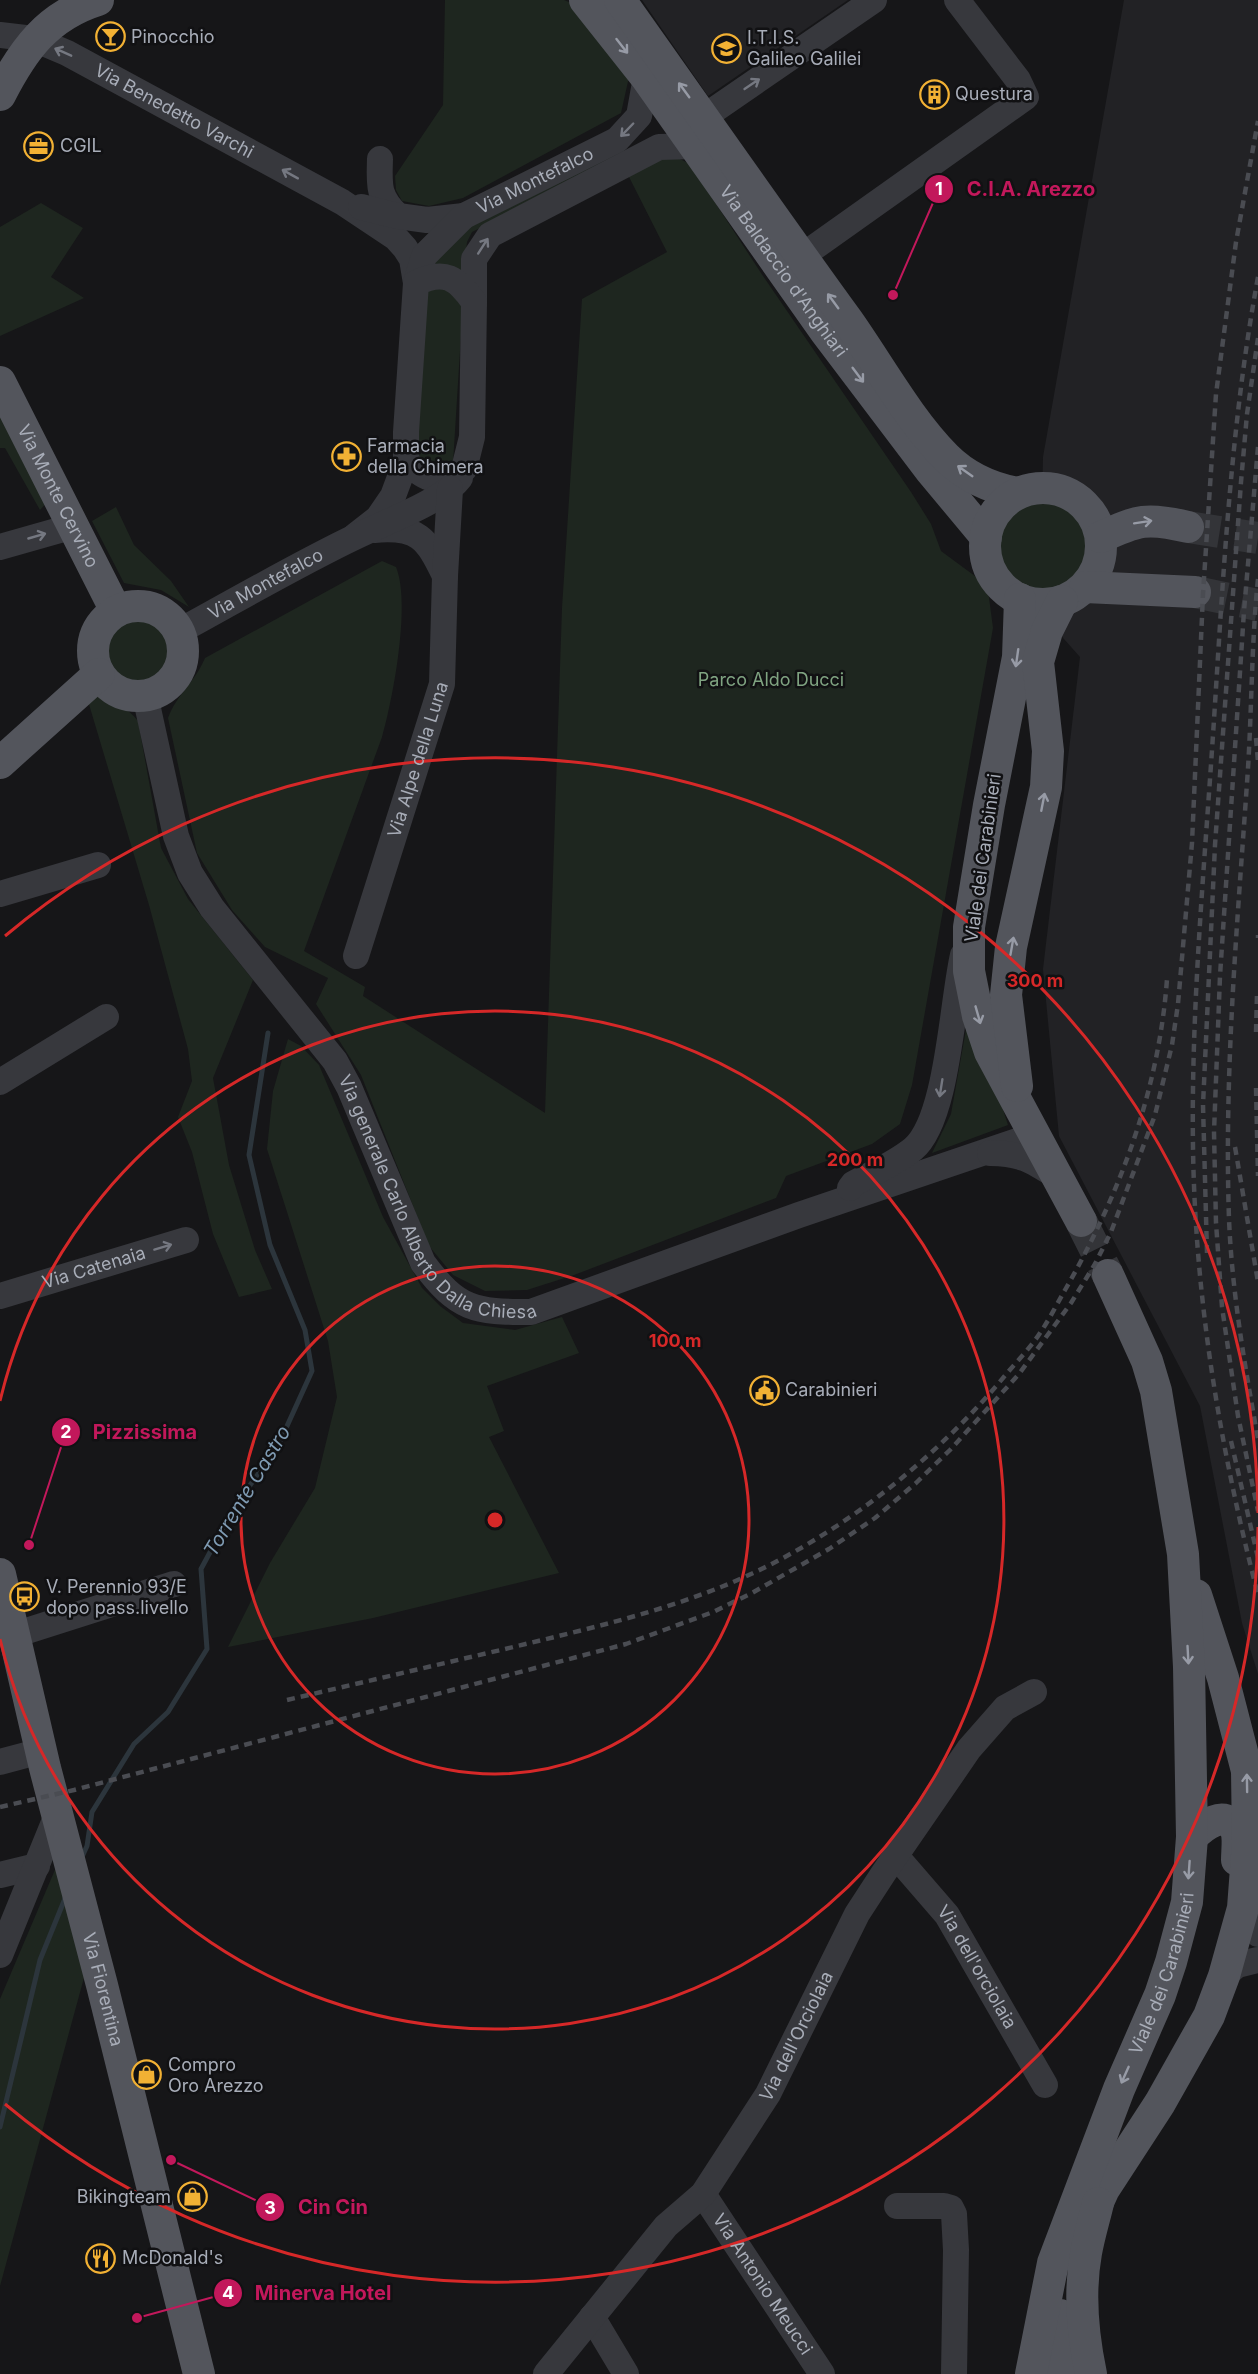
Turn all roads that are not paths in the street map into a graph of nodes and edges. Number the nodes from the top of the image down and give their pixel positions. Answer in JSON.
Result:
{"nodes":[{"id":1,"x":98,"y":0,"type":"edge"},
{"id":2,"x":585,"y":0,"type":"edge"},
{"id":3,"x":620,"y":0,"type":"edge"},
{"id":4,"x":874,"y":0,"type":"edge"},
{"id":5,"x":957,"y":0,"type":"edge"},
{"id":6,"x":0,"y":34,"type":"edge"},
{"id":7,"x":34,"y":39,"type":"junction"},
{"id":8,"x":646,"y":77,"type":"junction"},
{"id":9,"x":0,"y":95,"type":"edge"},
{"id":10,"x":699,"y":132,"type":"junction"},
{"id":11,"x":380,"y":159,"type":"dead end"},
{"id":12,"x":342,"y":202,"type":"junction"},
{"id":13,"x":398,"y":216,"type":"junction"},
{"id":14,"x":464,"y":216,"type":"junction"},
{"id":15,"x":802,"y":256,"type":"junction"},
{"id":16,"x":416,"y":284,"type":"junction"},
{"id":17,"x":474,"y":302,"type":"junction"},
{"id":18,"x":0,"y":382,"type":"edge"},
{"id":19,"x":406,"y":460,"type":"junction"},
{"id":20,"x":457,"y":479,"type":"junction"},
{"id":21,"x":1018,"y":493,"type":"junction"},
{"id":22,"x":421,"y":505,"type":"junction"},
{"id":23,"x":74,"y":526,"type":"junction"},
{"id":24,"x":1188,"y":527,"type":"tunnel mouth"},
{"id":25,"x":362,"y":533,"type":"junction"},
{"id":26,"x":986,"y":537,"type":"junction"},
{"id":27,"x":1101,"y":546,"type":"junction"},
{"id":28,"x":0,"y":547,"type":"edge"},
{"id":29,"x":446,"y":567,"type":"junction"},
{"id":30,"x":1073,"y":594,"type":"junction"},
{"id":31,"x":1020,"y":599,"type":"junction"},
{"id":32,"x":116,"y":611,"type":"junction"},
{"id":33,"x":178,"y":632,"type":"junction"},
{"id":34,"x":99,"y":674,"type":"junction"},
{"id":35,"x":145,"y":695,"type":"junction"},
{"id":36,"x":0,"y":763,"type":"edge"},
{"id":37,"x":986,"y":828,"type":"junction"},
{"id":38,"x":1032,"y":859,"type":"junction"},
{"id":39,"x":98,"y":865,"type":"dead end"},
{"id":40,"x":0,"y":894,"type":"edge"},
{"id":41,"x":969,"y":927,"type":"junction"},
{"id":42,"x":356,"y":956,"type":"dead end"},
{"id":43,"x":106,"y":1017,"type":"dead end"},
{"id":44,"x":0,"y":1082,"type":"edge"},
{"id":45,"x":1028,"y":1121,"type":"junction"},
{"id":46,"x":981,"y":1153,"type":"junction"},
{"id":47,"x":1056,"y":1176,"type":"junction"},
{"id":48,"x":838,"y":1202,"type":"junction"},
{"id":49,"x":1081,"y":1221,"type":"tunnel mouth"},
{"id":50,"x":186,"y":1240,"type":"dead end"},
{"id":51,"x":1108,"y":1275,"type":"tunnel mouth"},
{"id":52,"x":0,"y":1296,"type":"edge"},
{"id":53,"x":1183,"y":1554,"type":"junction"},
{"id":54,"x":174,"y":1584,"type":"dead end"},
{"id":55,"x":2,"y":1588,"type":"edge"},
{"id":56,"x":14,"y":1635,"type":"junction"},
{"id":57,"x":1034,"y":1692,"type":"dead end"},
{"id":58,"x":41,"y":1751,"type":"junction"},
{"id":59,"x":0,"y":1762,"type":"edge"},
{"id":60,"x":57,"y":1815,"type":"junction"},
{"id":61,"x":1192,"y":1837,"type":"junction"},
{"id":62,"x":896,"y":1856,"type":"junction"},
{"id":63,"x":37,"y":1866,"type":"junction"},
{"id":64,"x":0,"y":1875,"type":"edge"},
{"id":65,"x":1248,"y":1912,"type":"edge"},
{"id":66,"x":0,"y":1955,"type":"edge"},
{"id":67,"x":1258,"y":1959,"type":"edge"},
{"id":68,"x":1224,"y":1976,"type":"junction"},
{"id":69,"x":1160,"y":1995,"type":"junction"},
{"id":70,"x":1209,"y":2016,"type":"junction"},
{"id":71,"x":1045,"y":2085,"type":"dead end"},
{"id":72,"x":703,"y":2194,"type":"junction"},
{"id":73,"x":1099,"y":2199,"type":"junction"},
{"id":74,"x":897,"y":2206,"type":"dead end"},
{"id":75,"x":592,"y":2318,"type":"junction"},
{"id":76,"x":198,"y":2374,"type":"edge"},
{"id":77,"x":546,"y":2374,"type":"edge"},
{"id":78,"x":626,"y":2374,"type":"edge"},
{"id":79,"x":822,"y":2374,"type":"edge"},
{"id":80,"x":954,"y":2374,"type":"edge"},
{"id":81,"x":1031,"y":2374,"type":"edge"},
{"id":82,"x":1060,"y":2374,"type":"edge"},
{"id":83,"x":1091,"y":2374,"type":"edge"}],
"edges":[{"from":1,"to":7,"type":"main road"},
{"from":2,"to":8,"type":"main road","name":"Via Baldaccio d'Anghiari","one_way":true},
{"from":10,"to":3,"type":"main road","name":"Via Baldaccio d'Anghiari","one_way":true},
{"from":10,"to":4,"type":"street","one_way":true},
{"from":5,"to":15,"type":"street"},
{"from":6,"to":7,"type":"street","name":"Via Benedetto Varchi"},
{"from":7,"to":9,"type":"main road"},
{"from":12,"to":7,"type":"street","name":"Via Benedetto Varchi","one_way":true},
{"from":8,"to":10,"type":"main road","name":"Via Baldaccio d'Anghiari"},
{"from":8,"to":14,"type":"street","name":"Via Montefalco","one_way":true},
{"from":10,"to":15,"type":"main road","name":"Via Baldaccio d'Anghiari"},
{"from":17,"to":10,"type":"street","name":"Via Montefalco","one_way":true},
{"from":10,"to":26,"type":"main road","name":"Via Baldaccio d'Anghiari","one_way":true},
{"from":11,"to":13,"type":"street"},
{"from":12,"to":13,"type":"street","name":"Via Benedetto Varchi"},
{"from":12,"to":16,"type":"street","name":"Via Benedetto Varchi"},
{"from":13,"to":14,"type":"street","name":"Via Benedetto Varchi"},
{"from":14,"to":16,"type":"street","name":"Via Montefalco"},
{"from":21,"to":15,"type":"main road","name":"Via Baldaccio d'Anghiari","one_way":true},
{"from":16,"to":17,"type":"street"},
{"from":16,"to":19,"type":"street","name":"Via Montefalco"},
{"from":17,"to":20,"type":"street","name":"Via Montefalco"},
{"from":18,"to":23,"type":"main road","name":"Via Monte Cervino"},
{"from":19,"to":20,"type":"street"},
{"from":19,"to":22,"type":"street"},
{"from":19,"to":25,"type":"street","name":"Via Montefalco"},
{"from":20,"to":22,"type":"street","name":"Via Montefalco"},
{"from":20,"to":29,"type":"street","name":"Via Alpe della Luna"},
{"from":21,"to":26,"type":"main road"},
{"from":21,"to":27,"type":"main road"},
{"from":22,"to":25,"type":"street","name":"Via Montefalco"},
{"from":22,"to":29,"type":"street"},
{"from":28,"to":23,"type":"street","one_way":true},
{"from":23,"to":32,"type":"main road","name":"Via Monte Cervino"},
{"from":27,"to":24,"type":"main road","one_way":true},
{"from":25,"to":29,"type":"street","name":"Via Montefalco"},
{"from":25,"to":33,"type":"street","name":"Via Montefalco"},
{"from":26,"to":31,"type":"main road"},
{"from":27,"to":30,"type":"main road"},
{"from":27,"to":30,"type":"main road"},
{"from":29,"to":42,"type":"street","name":"Via Alpe della Luna"},
{"from":30,"to":31,"type":"main road"},
{"from":38,"to":30,"type":"main road","name":"Viale dei Carabinieri","one_way":true},
{"from":31,"to":37,"type":"main road","name":"Viale dei Carabinieri","one_way":true},
{"from":32,"to":33,"type":"main road"},
{"from":32,"to":34,"type":"main road"},
{"from":33,"to":35,"type":"main road"},
{"from":34,"to":35,"type":"main road"},
{"from":34,"to":36,"type":"main road"},
{"from":35,"to":48,"type":"street","name":"Via generale Carlo Alberto Dalla Chiesa"},
{"from":37,"to":38,"type":"main road"},
{"from":37,"to":41,"type":"main road","name":"Viale dei Carabinieri"},
{"from":45,"to":38,"type":"main road","name":"Viale dei Carabinieri","one_way":true},
{"from":39,"to":40,"type":"street"},
{"from":41,"to":45,"type":"main road","name":"Viale dei Carabinieri","one_way":true},
{"from":41,"to":48,"type":"street","one_way":true},
{"from":43,"to":44,"type":"street"},
{"from":45,"to":46,"type":"street","name":"Via generale Carlo Alberto Dalla Chiesa"},
{"from":45,"to":47,"type":"main road","name":"Viale dei Carabinieri"},
{"from":46,"to":47,"type":"street","name":"Via generale Carlo Alberto Dalla Chiesa"},
{"from":46,"to":48,"type":"street","name":"Via generale Carlo Alberto Dalla Chiesa"},
{"from":47,"to":49,"type":"main road","name":"Viale dei Carabinieri"},
{"from":52,"to":50,"type":"street","name":"Via Catenaia","one_way":true},
{"from":51,"to":53,"type":"main road","name":"Viale dei Carabinieri"},
{"from":53,"to":61,"type":"main road","name":"Viale dei Carabinieri","one_way":true},
{"from":65,"to":53,"type":"main road","name":"Viale dei Carabinieri","one_way":true},
{"from":54,"to":56,"type":"street"},
{"from":55,"to":56,"type":"main road","name":"Via Fiorentina"},
{"from":56,"to":58,"type":"main road","name":"Via Fiorentina"},
{"from":57,"to":62,"type":"street","name":"Via dell'Orciolaia"},
{"from":58,"to":59,"type":"street"},
{"from":58,"to":60,"type":"main road","name":"Via Fiorentina"},
{"from":60,"to":63,"type":"street"},
{"from":60,"to":76,"type":"main road","name":"Via Fiorentina"},
{"from":61,"to":65,"type":"main road"},
{"from":61,"to":69,"type":"main road","name":"Viale dei Carabinieri","one_way":true},
{"from":62,"to":71,"type":"street","name":"Via dell'orciolaia"},
{"from":62,"to":72,"type":"street","name":"Via dell'Orciolaia"},
{"from":63,"to":64,"type":"street"},
{"from":63,"to":66,"type":"street"},
{"from":65,"to":68,"type":"main road","name":"Viale dei Carabinieri"},
{"from":67,"to":68,"type":"street"},
{"from":68,"to":70,"type":"main road","name":"Viale dei Carabinieri"},
{"from":69,"to":70,"type":"main road"},
{"from":69,"to":81,"type":"main road","name":"Viale dei Carabinieri","one_way":true},
{"from":70,"to":73,"type":"main road","name":"Viale dei Carabinieri"},
{"from":72,"to":75,"type":"street","name":"Via dell'Orciolaia"},
{"from":72,"to":79,"type":"street","name":"Via Antonio Meucci"},
{"from":73,"to":82,"type":"main road","name":"Viale dei Carabinieri"},
{"from":73,"to":83,"type":"main road","name":"Viale dei Carabinieri"},
{"from":74,"to":80,"type":"street"},
{"from":75,"to":77,"type":"street","name":"Via dell'Orciolaia"},
{"from":75,"to":78,"type":"street"}]}
